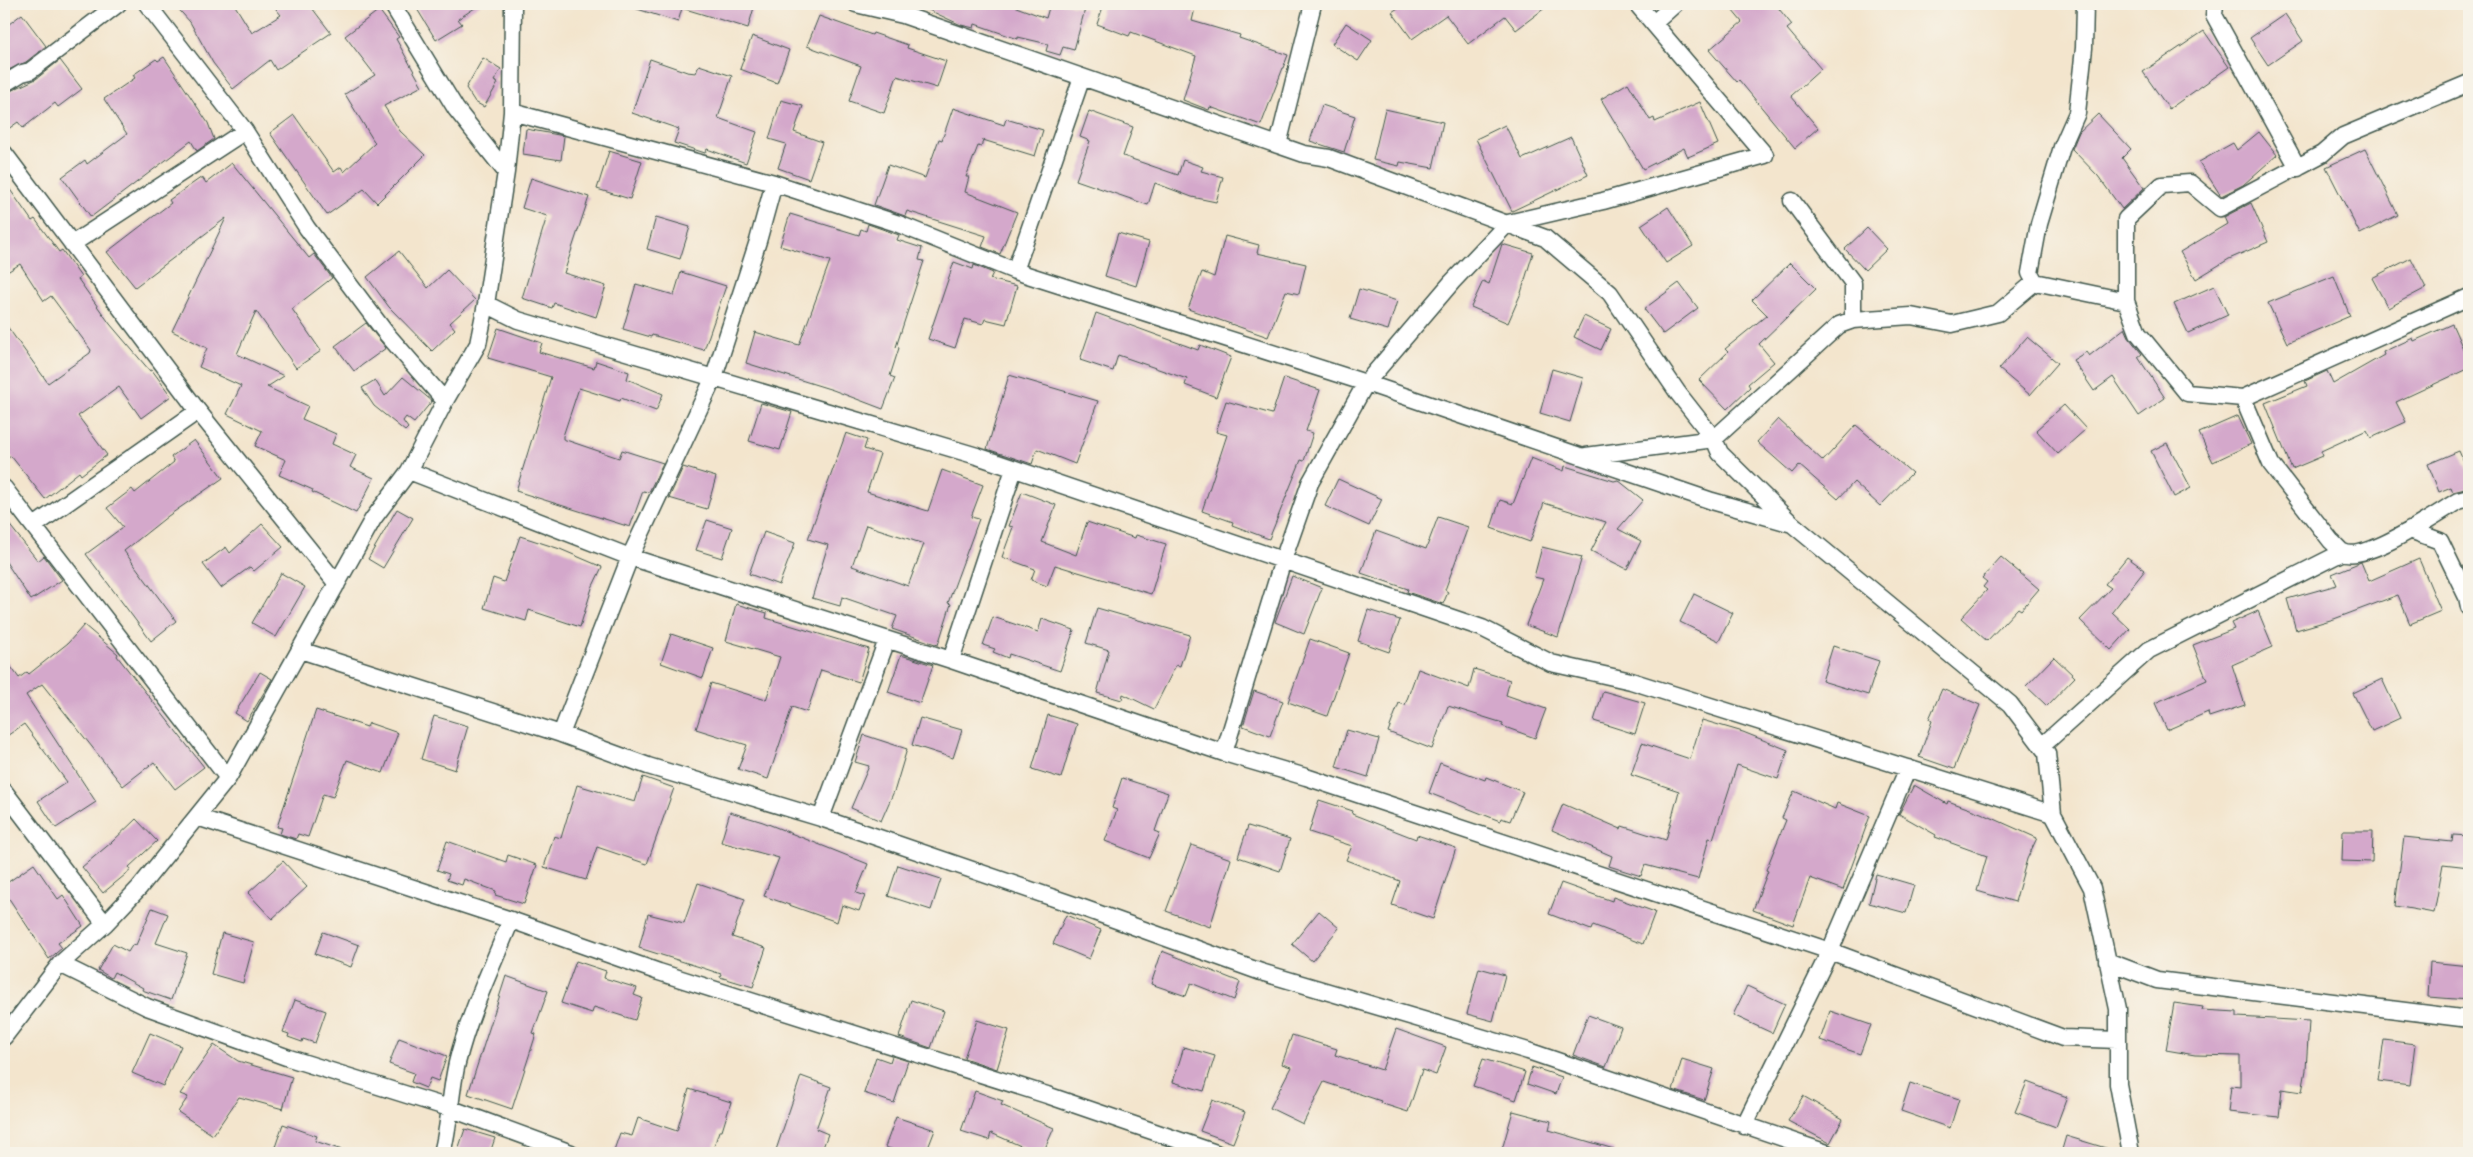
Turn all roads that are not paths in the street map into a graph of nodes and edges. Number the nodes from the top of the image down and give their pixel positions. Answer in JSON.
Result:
{"nodes":[{"id":1,"x":118,"y":4,"type":"edge"},
{"id":2,"x":147,"y":4,"type":"edge"},
{"id":3,"x":392,"y":4,"type":"edge"},
{"id":4,"x":513,"y":4,"type":"edge"},
{"id":5,"x":856,"y":4,"type":"edge"},
{"id":6,"x":1313,"y":4,"type":"edge"},
{"id":7,"x":1637,"y":4,"type":"edge"},
{"id":8,"x":1675,"y":4,"type":"edge"},
{"id":9,"x":2085,"y":4,"type":"edge"},
{"id":10,"x":2216,"y":4,"type":"edge"},
{"id":11,"x":905,"y":9,"type":"edge"},
{"id":12,"x":1654,"y":23,"type":"junction"},
{"id":13,"x":1082,"y":77,"type":"junction"},
{"id":14,"x":2469,"y":83,"type":"edge"},
{"id":15,"x":4,"y":84,"type":"edge"},
{"id":16,"x":512,"y":112,"type":"junction"},
{"id":17,"x":244,"y":131,"type":"junction"},
{"id":18,"x":1278,"y":145,"type":"junction"},
{"id":19,"x":4,"y":153,"type":"edge"},
{"id":20,"x":2298,"y":168,"type":"junction"},
{"id":21,"x":506,"y":172,"type":"junction"},
{"id":22,"x":774,"y":183,"type":"junction"},
{"id":23,"x":1792,"y":201,"type":"dead end"},
{"id":24,"x":1508,"y":223,"type":"junction"},
{"id":25,"x":72,"y":244,"type":"junction"},
{"id":26,"x":1015,"y":271,"type":"junction"},
{"id":27,"x":2034,"y":282,"type":"junction"},
{"id":28,"x":2469,"y":296,"type":"edge"},
{"id":29,"x":2126,"y":301,"type":"junction"},
{"id":30,"x":486,"y":304,"type":"junction"},
{"id":31,"x":1853,"y":320,"type":"junction"},
{"id":32,"x":714,"y":377,"type":"junction"},
{"id":33,"x":1366,"y":383,"type":"junction"},
{"id":34,"x":2243,"y":398,"type":"junction"},
{"id":35,"x":445,"y":401,"type":"junction"},
{"id":36,"x":198,"y":412,"type":"junction"},
{"id":37,"x":1714,"y":439,"type":"junction"},
{"id":38,"x":1581,"y":456,"type":"junction"},
{"id":39,"x":1014,"y":468,"type":"junction"},
{"id":40,"x":409,"y":471,"type":"junction"},
{"id":41,"x":4,"y":488,"type":"edge"},
{"id":42,"x":2469,"y":498,"type":"edge"},
{"id":43,"x":1791,"y":523,"type":"junction"},
{"id":44,"x":34,"y":526,"type":"junction"},
{"id":45,"x":2410,"y":530,"type":"junction"},
{"id":46,"x":2343,"y":552,"type":"junction"},
{"id":47,"x":630,"y":557,"type":"junction"},
{"id":48,"x":1283,"y":560,"type":"junction"},
{"id":49,"x":337,"y":584,"type":"junction"},
{"id":50,"x":2469,"y":607,"type":"edge"},
{"id":51,"x":887,"y":640,"type":"junction"},
{"id":52,"x":300,"y":650,"type":"junction"},
{"id":53,"x":952,"y":660,"type":"junction"},
{"id":54,"x":561,"y":734,"type":"junction"},
{"id":55,"x":2042,"y":746,"type":"junction"},
{"id":56,"x":1224,"y":754,"type":"junction"},
{"id":57,"x":1908,"y":768,"type":"junction"},
{"id":58,"x":228,"y":778,"type":"junction"},
{"id":59,"x":4,"y":791,"type":"edge"},
{"id":60,"x":2053,"y":814,"type":"junction"},
{"id":61,"x":197,"y":817,"type":"junction"},
{"id":62,"x":821,"y":818,"type":"junction"},
{"id":63,"x":511,"y":920,"type":"junction"},
{"id":64,"x":105,"y":924,"type":"junction"},
{"id":65,"x":1830,"y":951,"type":"junction"},
{"id":66,"x":2107,"y":961,"type":"junction"},
{"id":67,"x":60,"y":964,"type":"junction"},
{"id":68,"x":2469,"y":1019,"type":"edge"},
{"id":69,"x":4,"y":1037,"type":"edge"},
{"id":70,"x":2118,"y":1040,"type":"junction"},
{"id":71,"x":449,"y":1108,"type":"junction"},
{"id":72,"x":1744,"y":1126,"type":"junction"},
{"id":73,"x":442,"y":1153,"type":"edge"},
{"id":74,"x":571,"y":1153,"type":"edge"},
{"id":75,"x":1216,"y":1153,"type":"edge"},
{"id":76,"x":1827,"y":1153,"type":"edge"},
{"id":77,"x":2131,"y":1153,"type":"edge"}],
"edges":[{"from":1,"to":15,"type":"street"},
{"from":2,"to":17,"type":"street"},
{"from":3,"to":21,"type":"street"},
{"from":4,"to":16,"type":"street"},
{"from":5,"to":11,"type":"street"},
{"from":6,"to":18,"type":"street"},
{"from":7,"to":12,"type":"street"},
{"from":8,"to":12,"type":"street"},
{"from":9,"to":27,"type":"street"},
{"from":10,"to":20,"type":"street"},
{"from":11,"to":13,"type":"street"},
{"from":12,"to":24,"type":"street"},
{"from":13,"to":18,"type":"street"},
{"from":13,"to":26,"type":"street"},
{"from":14,"to":20,"type":"street"},
{"from":16,"to":21,"type":"street"},
{"from":16,"to":22,"type":"street"},
{"from":17,"to":25,"type":"street"},
{"from":17,"to":35,"type":"street"},
{"from":18,"to":24,"type":"street"},
{"from":19,"to":25,"type":"street"},
{"from":20,"to":29,"type":"street"},
{"from":21,"to":30,"type":"street"},
{"from":22,"to":26,"type":"street"},
{"from":22,"to":32,"type":"street"},
{"from":23,"to":31,"type":"street"},
{"from":24,"to":33,"type":"street"},
{"from":24,"to":37,"type":"street"},
{"from":25,"to":36,"type":"street"},
{"from":26,"to":33,"type":"street"},
{"from":27,"to":29,"type":"street"},
{"from":27,"to":31,"type":"street"},
{"from":28,"to":34,"type":"street"},
{"from":29,"to":34,"type":"street"},
{"from":30,"to":32,"type":"street"},
{"from":30,"to":35,"type":"street"},
{"from":31,"to":37,"type":"street"},
{"from":32,"to":39,"type":"street"},
{"from":32,"to":47,"type":"street"},
{"from":33,"to":38,"type":"street"},
{"from":33,"to":48,"type":"street"},
{"from":34,"to":46,"type":"street"},
{"from":35,"to":40,"type":"street"},
{"from":36,"to":44,"type":"street"},
{"from":36,"to":49,"type":"street"},
{"from":37,"to":38,"type":"street"},
{"from":37,"to":43,"type":"street"},
{"from":38,"to":43,"type":"street"},
{"from":39,"to":48,"type":"street"},
{"from":39,"to":53,"type":"street"},
{"from":40,"to":47,"type":"street"},
{"from":40,"to":49,"type":"street"},
{"from":41,"to":44,"type":"street"},
{"from":42,"to":45,"type":"street"},
{"from":43,"to":55,"type":"street"},
{"from":44,"to":58,"type":"street"},
{"from":45,"to":46,"type":"street"},
{"from":45,"to":50,"type":"street"},
{"from":46,"to":55,"type":"street"},
{"from":47,"to":51,"type":"street"},
{"from":47,"to":54,"type":"street"},
{"from":48,"to":56,"type":"street"},
{"from":48,"to":57,"type":"street"},
{"from":49,"to":52,"type":"street"},
{"from":51,"to":53,"type":"street"},
{"from":51,"to":62,"type":"street"},
{"from":52,"to":54,"type":"street"},
{"from":52,"to":58,"type":"street"},
{"from":53,"to":56,"type":"street"},
{"from":54,"to":62,"type":"street"},
{"from":55,"to":60,"type":"street"},
{"from":56,"to":65,"type":"street"},
{"from":57,"to":60,"type":"street"},
{"from":57,"to":65,"type":"street"},
{"from":58,"to":61,"type":"street"},
{"from":59,"to":64,"type":"street"},
{"from":60,"to":66,"type":"street"},
{"from":61,"to":63,"type":"street"},
{"from":61,"to":64,"type":"street"},
{"from":62,"to":72,"type":"street"},
{"from":63,"to":71,"type":"street"},
{"from":63,"to":75,"type":"street"},
{"from":64,"to":67,"type":"street"},
{"from":65,"to":70,"type":"street"},
{"from":65,"to":72,"type":"street"},
{"from":66,"to":68,"type":"street"},
{"from":66,"to":70,"type":"street"},
{"from":67,"to":69,"type":"street"},
{"from":67,"to":71,"type":"street"},
{"from":70,"to":77,"type":"street"},
{"from":71,"to":73,"type":"street"},
{"from":71,"to":74,"type":"street"},
{"from":72,"to":76,"type":"street"}]}
